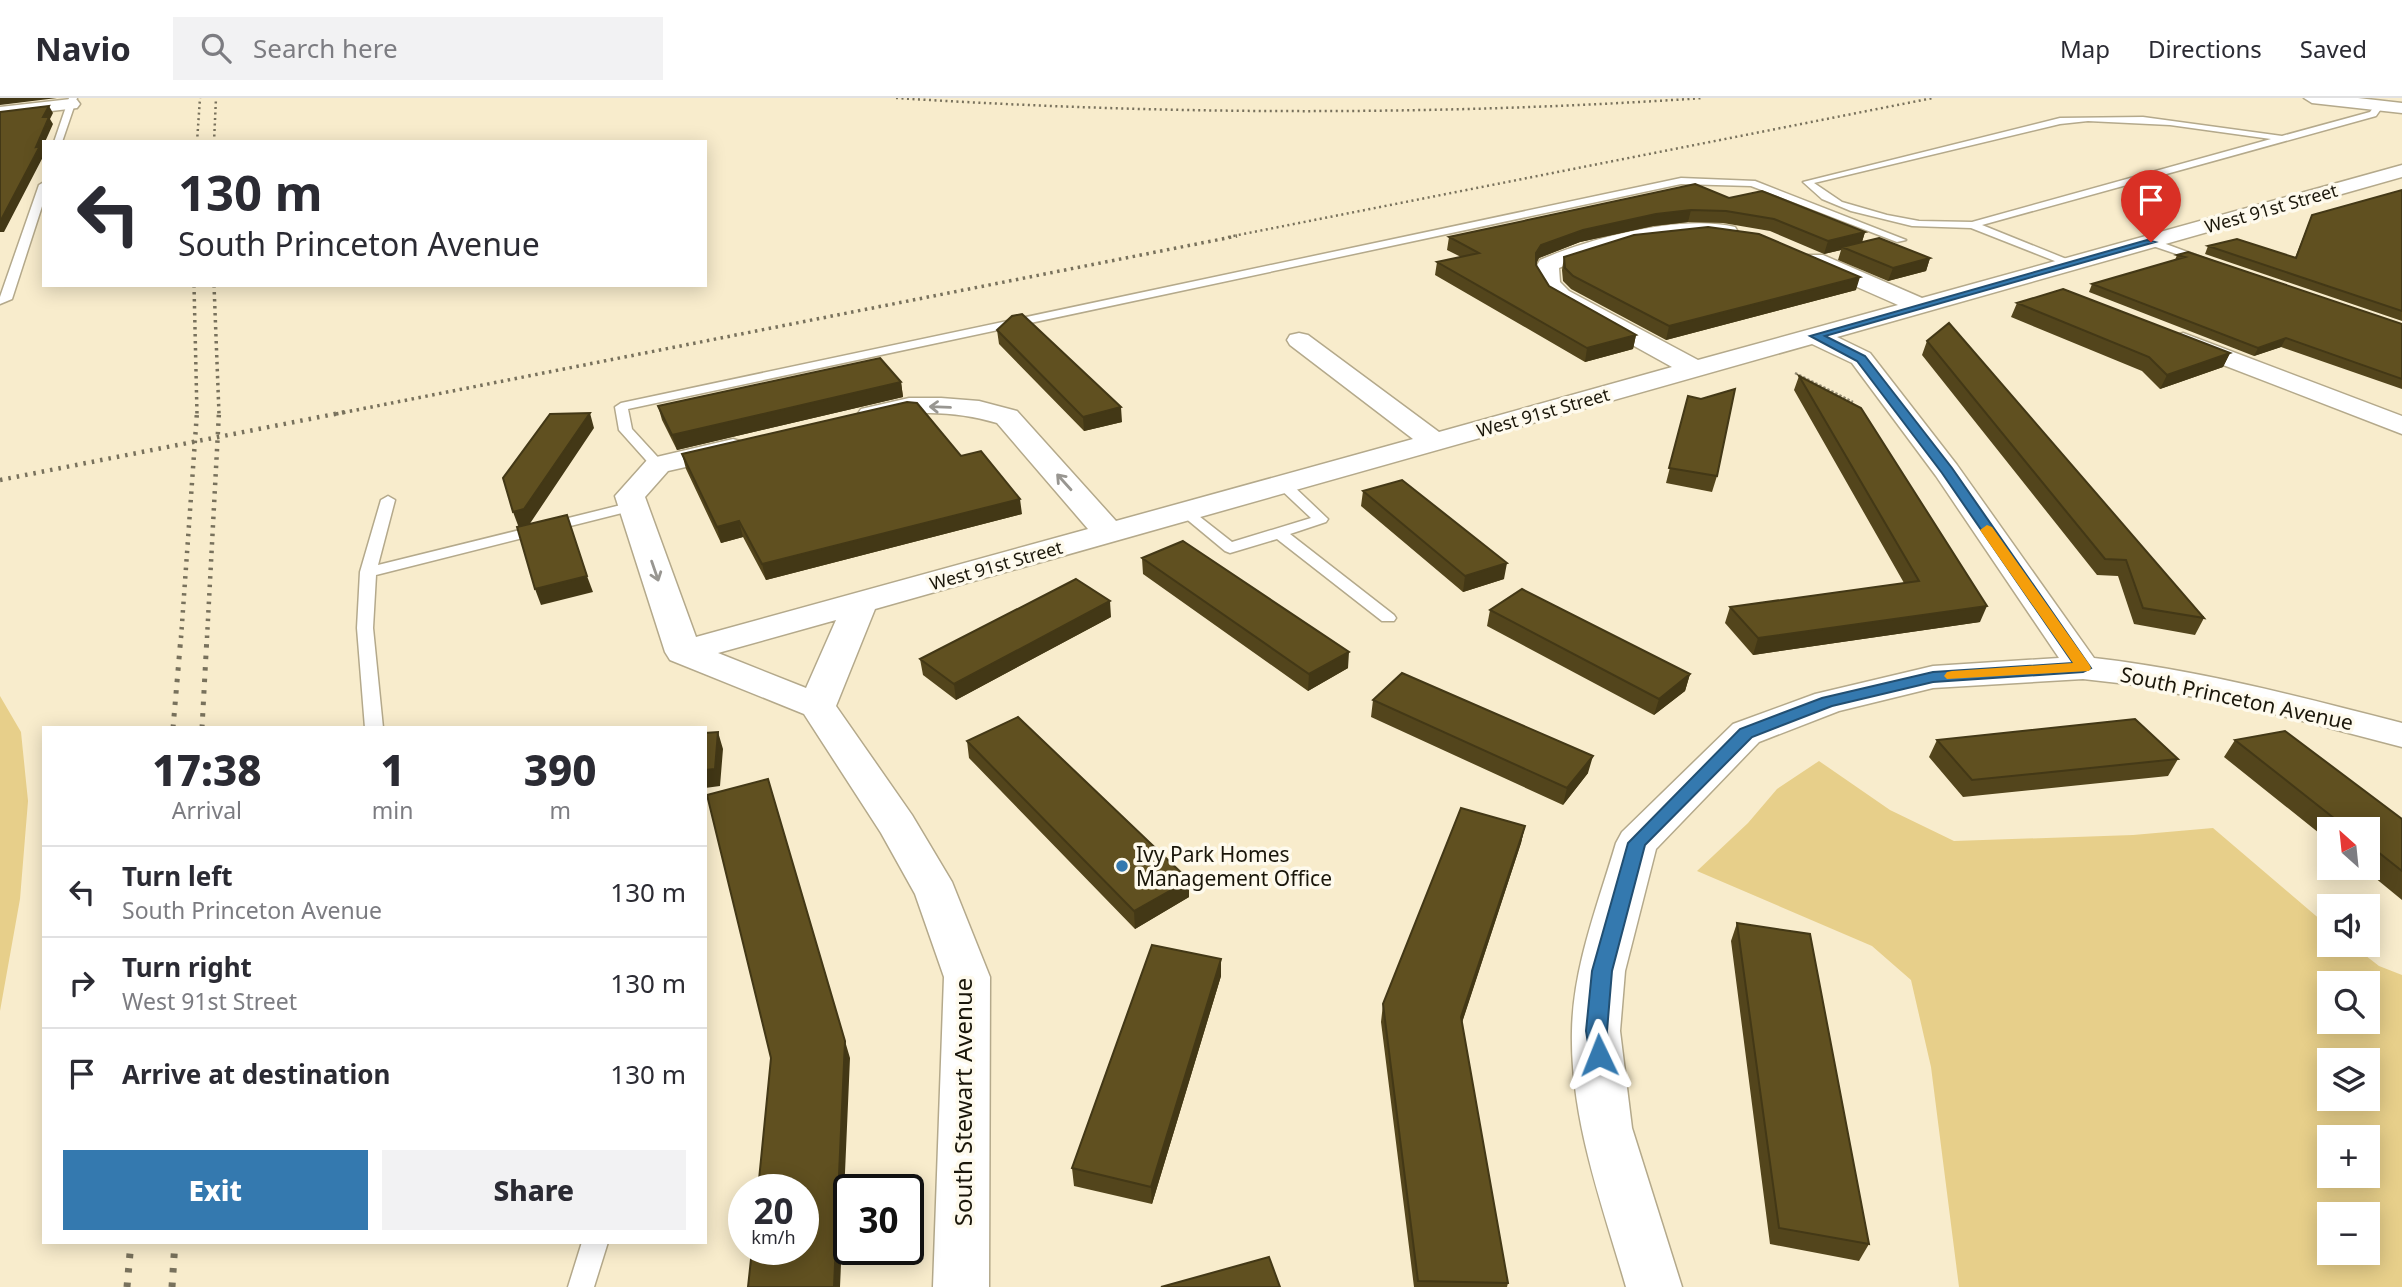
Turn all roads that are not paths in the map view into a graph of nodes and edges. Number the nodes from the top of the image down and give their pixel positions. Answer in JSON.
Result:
{"nodes":[{"id":1,"x":2312,"y":98,"type":"edge"},
{"id":2,"x":72,"y":101,"type":"edge"},
{"id":3,"x":2379,"y":106,"type":"junction"},
{"id":4,"x":2402,"y":108,"type":"edge"},
{"id":5,"x":0,"y":112,"type":"edge"},
{"id":6,"x":2279,"y":138,"type":"junction"},
{"id":7,"x":59,"y":140,"type":"edge"},
{"id":8,"x":2402,"y":171,"type":"edge"},
{"id":9,"x":42,"y":191,"type":"edge"},
{"id":10,"x":1972,"y":225,"type":"junction"},
{"id":11,"x":1748,"y":236,"type":"edge"},
{"id":12,"x":2151,"y":242,"type":"junction"},
{"id":13,"x":1878,"y":246,"type":"edge"},
{"id":14,"x":1796,"y":252,"type":"edge"},
{"id":15,"x":1842,"y":255,"type":"edge"},
{"id":16,"x":1818,"y":261,"type":"junction"},
{"id":17,"x":2070,"y":264,"type":"junction"},
{"id":18,"x":2218,"y":265,"type":"edge"},
{"id":19,"x":2022,"y":278,"type":"junction"},
{"id":20,"x":2064,"y":294,"type":"edge"},
{"id":21,"x":0,"y":301,"type":"edge"},
{"id":22,"x":1921,"y":306,"type":"junction"},
{"id":23,"x":2155,"y":330,"type":"edge"},
{"id":24,"x":1815,"y":336,"type":"junction"},
{"id":25,"x":1299,"y":340,"type":"dead end"},
{"id":26,"x":1695,"y":369,"type":"junction"},
{"id":27,"x":1007,"y":417,"type":"joint"},
{"id":28,"x":843,"y":422,"type":"edge"},
{"id":29,"x":2402,"y":426,"type":"edge"},
{"id":30,"x":764,"y":440,"type":"edge"},
{"id":31,"x":1435,"y":442,"type":"junction"},
{"id":32,"x":658,"y":466,"type":"junction"},
{"id":33,"x":1283,"y":484,"type":"junction"},
{"id":34,"x":388,"y":499,"type":"dead end"},
{"id":35,"x":632,"y":501,"type":"junction"},
{"id":36,"x":1185,"y":512,"type":"junction"},
{"id":37,"x":1110,"y":533,"type":"junction"},
{"id":38,"x":1279,"y":533,"type":"junction"},
{"id":39,"x":368,"y":572,"type":"junction"},
{"id":40,"x":861,"y":603,"type":"junction"},
{"id":41,"x":1388,"y":618,"type":"dead end"},
{"id":42,"x":683,"y":652,"type":"junction"},
{"id":43,"x":2083,"y":668,"type":"junction"},
{"id":44,"x":817,"y":706,"type":"junction"},
{"id":45,"x":374,"y":726,"type":"edge"},
{"id":46,"x":2402,"y":735,"type":"edge"},
{"id":47,"x":593,"y":1244,"type":"edge"},
{"id":48,"x":581,"y":1287,"type":"edge"},
{"id":49,"x":961,"y":1287,"type":"edge"},
{"id":50,"x":1654,"y":1287,"type":"edge"}],
"edges":[{"from":1,"to":3,"type":"street"},
{"from":2,"to":5,"type":"street"},
{"from":2,"to":7,"type":"lane"},
{"from":3,"to":4,"type":"street"},
{"from":3,"to":6,"type":"lane"},
{"from":6,"to":10,"type":"lane"},
{"from":6,"to":10,"type":"lane"},
{"from":8,"to":12,"type":"street","name":"West 91st Street"},
{"from":9,"to":21,"type":"lane"},
{"from":10,"to":17,"type":"lane"},
{"from":11,"to":26,"type":"street"},
{"from":12,"to":17,"type":"street","name":"West 91st Street"},
{"from":12,"to":18,"type":"lane"},
{"from":13,"to":32,"type":"lane"},
{"from":14,"to":16,"type":"street"},
{"from":15,"to":16,"type":"lane"},
{"from":16,"to":22,"type":"street"},
{"from":17,"to":19,"type":"street","name":"West 91st Street"},
{"from":19,"to":20,"type":"street"},
{"from":19,"to":22,"type":"street","name":"West 91st Street"},
{"from":22,"to":24,"type":"street","name":"West 91st Street"},
{"from":23,"to":29,"type":"street"},
{"from":24,"to":26,"type":"street","name":"West 91st Street"},
{"from":24,"to":43,"type":"street"},
{"from":25,"to":31,"type":"street"},
{"from":26,"to":31,"type":"street","name":"West 91st Street"},
{"from":27,"to":28,"type":"street","one_way":true},
{"from":37,"to":27,"type":"street","one_way":true},
{"from":30,"to":32,"type":"street"},
{"from":31,"to":33,"type":"street","name":"West 91st Street"},
{"from":32,"to":35,"type":"street"},
{"from":33,"to":36,"type":"street","name":"West 91st Street"},
{"from":33,"to":38,"type":"lane"},
{"from":34,"to":39,"type":"lane"},
{"from":35,"to":39,"type":"lane"},
{"from":35,"to":42,"type":"street","one_way":true},
{"from":36,"to":37,"type":"street","name":"West 91st Street"},
{"from":36,"to":38,"type":"lane"},
{"from":37,"to":40,"type":"street","name":"West 91st Street"},
{"from":38,"to":41,"type":"lane"},
{"from":39,"to":45,"type":"lane"},
{"from":40,"to":42,"type":"street","name":"West 91st Street"},
{"from":40,"to":44,"type":"street"},
{"from":42,"to":44,"type":"street"},
{"from":43,"to":46,"type":"street","name":"South Princeton Avenue"},
{"from":43,"to":50,"type":"street","name":"South Princeton Avenue"},
{"from":44,"to":49,"type":"street","name":"South Stewart Avenue"},
{"from":47,"to":48,"type":"lane"}]}
